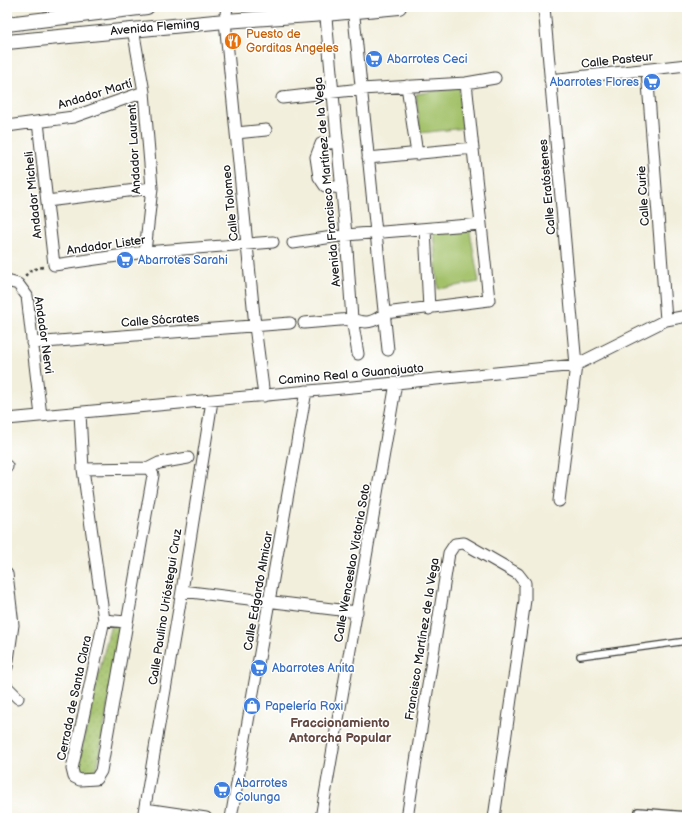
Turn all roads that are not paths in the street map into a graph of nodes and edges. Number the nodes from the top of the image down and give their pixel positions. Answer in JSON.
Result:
{"nodes":[{"id":1,"x":147,"y":7,"type":"edge"},
{"id":2,"x":399,"y":7,"type":"edge"},
{"id":3,"x":544,"y":7,"type":"edge"},
{"id":4,"x":353,"y":9,"type":"edge"},
{"id":5,"x":325,"y":10,"type":"edge"},
{"id":6,"x":226,"y":14,"type":"edge"},
{"id":7,"x":7,"y":24,"type":"edge"},
{"id":8,"x":133,"y":29,"type":"junction"},
{"id":9,"x":7,"y":42,"type":"edge"},
{"id":10,"x":687,"y":65,"type":"edge"},
{"id":11,"x":647,"y":70,"type":"junction"},
{"id":12,"x":495,"y":78,"type":"dead end"},
{"id":13,"x":550,"y":80,"type":"junction"},
{"id":14,"x":466,"y":83,"type":"junction"},
{"id":15,"x":407,"y":86,"type":"junction"},
{"id":16,"x":361,"y":89,"type":"junction"},
{"id":17,"x":144,"y":92,"type":"junction"},
{"id":18,"x":333,"y":92,"type":"junction"},
{"id":19,"x":282,"y":98,"type":"dead end"},
{"id":20,"x":38,"y":122,"type":"junction"},
{"id":21,"x":7,"y":126,"type":"edge"},
{"id":22,"x":266,"y":130,"type":"dead end"},
{"id":23,"x":236,"y":133,"type":"junction"},
{"id":24,"x":338,"y":142,"type":"junction"},
{"id":25,"x":473,"y":148,"type":"junction"},
{"id":26,"x":417,"y":154,"type":"junction"},
{"id":27,"x":368,"y":158,"type":"junction"},
{"id":28,"x":152,"y":188,"type":"junction"},
{"id":29,"x":342,"y":188,"type":"junction"},
{"id":30,"x":47,"y":201,"type":"junction"},
{"id":31,"x":481,"y":224,"type":"junction"},
{"id":32,"x":425,"y":229,"type":"junction"},
{"id":33,"x":376,"y":233,"type":"junction"},
{"id":34,"x":346,"y":235,"type":"junction"},
{"id":35,"x":273,"y":242,"type":"dead end"},
{"id":36,"x":293,"y":243,"type":"dead end"},
{"id":37,"x":247,"y":244,"type":"junction"},
{"id":38,"x":145,"y":252,"type":"junction"},
{"id":39,"x":54,"y":265,"type":"joint"},
{"id":40,"x":7,"y":281,"type":"edge"},
{"id":41,"x":429,"y":309,"type":"junction"},
{"id":42,"x":385,"y":313,"type":"junction"},
{"id":43,"x":687,"y":316,"type":"edge"},
{"id":44,"x":352,"y":319,"type":"junction"},
{"id":45,"x":666,"y":320,"type":"junction"},
{"id":46,"x":290,"y":323,"type":"dead end"},
{"id":47,"x":304,"y":323,"type":"dead end"},
{"id":48,"x":255,"y":326,"type":"junction"},
{"id":49,"x":32,"y":343,"type":"junction"},
{"id":50,"x":388,"y":350,"type":"dead end"},
{"id":51,"x":358,"y":354,"type":"dead end"},
{"id":52,"x":576,"y":365,"type":"junction"},
{"id":53,"x":396,"y":383,"type":"junction"},
{"id":54,"x":306,"y":391,"type":"junction"},
{"id":55,"x":264,"y":396,"type":"junction"},
{"id":56,"x":212,"y":401,"type":"junction"},
{"id":57,"x":80,"y":413,"type":"junction"},
{"id":58,"x":41,"y":416,"type":"junction"},
{"id":59,"x":7,"y":419,"type":"edge"},
{"id":60,"x":188,"y":458,"type":"dead end"},
{"id":61,"x":83,"y":468,"type":"junction"},
{"id":62,"x":150,"y":468,"type":"junction"},
{"id":63,"x":559,"y":501,"type":"dead end"},
{"id":64,"x":7,"y":574,"type":"edge"},
{"id":65,"x":182,"y":590,"type":"junction"},
{"id":66,"x":269,"y":601,"type":"junction"},
{"id":67,"x":356,"y":612,"type":"junction"},
{"id":68,"x":104,"y":620,"type":"junction"},
{"id":69,"x":126,"y":622,"type":"junction"},
{"id":70,"x":687,"y":641,"type":"edge"},
{"id":71,"x":580,"y":656,"type":"dead end"},
{"id":72,"x":7,"y":667,"type":"edge"},
{"id":73,"x":7,"y":687,"type":"edge"},
{"id":74,"x":18,"y":698,"type":"dead end"},
{"id":75,"x":638,"y":811,"type":"dead end"},
{"id":76,"x":144,"y":814,"type":"edge"},
{"id":77,"x":687,"y":815,"type":"edge"},
{"id":78,"x":206,"y":818,"type":"edge"},
{"id":79,"x":231,"y":818,"type":"edge"},
{"id":80,"x":321,"y":818,"type":"edge"},
{"id":81,"x":407,"y":818,"type":"edge"},
{"id":82,"x":494,"y":818,"type":"edge"}],
"edges":[{"from":1,"to":7,"type":"street","name":"Avenida Fleming"},
{"from":2,"to":4,"type":"street","name":"Avenida Fleming"},
{"from":3,"to":13,"type":"street","name":"Calle Eratóstenes"},
{"from":4,"to":5,"type":"street","name":"Avenida Fleming"},
{"from":4,"to":16,"type":"street"},
{"from":5,"to":6,"type":"street","name":"Avenida Fleming"},
{"from":5,"to":18,"type":"street","name":"Avenida Francisco Martínez de la Vega"},
{"from":6,"to":8,"type":"street","name":"Avenida Fleming"},
{"from":6,"to":23,"type":"street","name":"Calle Tolomeo"},
{"from":8,"to":9,"type":"street","name":"Avenida Fleming"},
{"from":8,"to":17,"type":"street","name":"Andador Laurent"},
{"from":10,"to":11,"type":"street","name":"Calle Pasteur"},
{"from":11,"to":13,"type":"street","name":"Calle Pasteur"},
{"from":11,"to":45,"type":"street","name":"Calle Curie"},
{"from":12,"to":14,"type":"street"},
{"from":13,"to":52,"type":"street","name":"Calle Eratóstenes"},
{"from":14,"to":15,"type":"street"},
{"from":14,"to":25,"type":"street"},
{"from":15,"to":16,"type":"street"},
{"from":15,"to":26,"type":"street"},
{"from":16,"to":18,"type":"street"},
{"from":16,"to":27,"type":"street"},
{"from":17,"to":20,"type":"street","name":"Andador Martí"},
{"from":17,"to":28,"type":"street","name":"Andador Laurent"},
{"from":18,"to":19,"type":"street"},
{"from":18,"to":24,"type":"street","name":"Avenida Francisco Martínez de la Vega"},
{"from":20,"to":21,"type":"street","name":"Andador Martí"},
{"from":20,"to":30,"type":"street","name":"Andador Micheli"},
{"from":22,"to":23,"type":"street"},
{"from":23,"to":37,"type":"street","name":"Calle Tolomeo"},
{"from":24,"to":29,"type":"street","name":"Avenida Francisco Martínez de la Vega"},
{"from":24,"to":29,"type":"street"},
{"from":25,"to":26,"type":"street"},
{"from":25,"to":31,"type":"street"},
{"from":26,"to":27,"type":"street"},
{"from":27,"to":33,"type":"street"},
{"from":28,"to":30,"type":"street"},
{"from":28,"to":38,"type":"street","name":"Andador Laurent"},
{"from":29,"to":34,"type":"street","name":"Avenida Francisco Martínez de la Vega"},
{"from":30,"to":39,"type":"street","name":"Andador Micheli"},
{"from":31,"to":32,"type":"street"},
{"from":31,"to":41,"type":"street"},
{"from":32,"to":33,"type":"street"},
{"from":32,"to":41,"type":"street"},
{"from":33,"to":34,"type":"street"},
{"from":33,"to":42,"type":"street"},
{"from":34,"to":36,"type":"street"},
{"from":34,"to":44,"type":"street","name":"Avenida Francisco Martínez de la Vega"},
{"from":35,"to":37,"type":"street","name":"Andador Lister"},
{"from":37,"to":38,"type":"street","name":"Andador Lister"},
{"from":37,"to":48,"type":"street","name":"Calle Tolomeo"},
{"from":38,"to":39,"type":"street","name":"Andador Lister"},
{"from":40,"to":49,"type":"street","name":"Andador Nervi"},
{"from":41,"to":42,"type":"street"},
{"from":42,"to":44,"type":"street"},
{"from":42,"to":50,"type":"street"},
{"from":43,"to":45,"type":"street","name":"Camino Real a Guanajuato"},
{"from":44,"to":47,"type":"street"},
{"from":44,"to":51,"type":"street","name":"Avenida Francisco Martínez de la Vega"},
{"from":45,"to":52,"type":"street","name":"Camino Real a Guanajuato"},
{"from":46,"to":48,"type":"street","name":"Calle Sócrates"},
{"from":48,"to":49,"type":"street","name":"Calle Sócrates"},
{"from":48,"to":55,"type":"street","name":"Calle Tolomeo"},
{"from":49,"to":58,"type":"street","name":"Andador Nervi"},
{"from":52,"to":53,"type":"street","name":"Camino Real a Guanajuato"},
{"from":52,"to":63,"type":"street","name":"Calle Eratóstenes"},
{"from":53,"to":54,"type":"street","name":"Camino Real a Guanajuato"},
{"from":53,"to":67,"type":"street","name":"Calle Wenceslao Victoria Soto"},
{"from":54,"to":55,"type":"street","name":"Camino Real a Guanajuato"},
{"from":54,"to":66,"type":"street","name":"Calle Edgardo Almicar"},
{"from":55,"to":56,"type":"street","name":"Camino Real a Guanajuato"},
{"from":56,"to":57,"type":"street","name":"Camino Real a Guanajuato"},
{"from":56,"to":65,"type":"street","name":"Calle Paulino Urióstegui Cruz"},
{"from":57,"to":58,"type":"street","name":"Camino Real a Guanajuato"},
{"from":57,"to":61,"type":"street","name":"Cerrada de Santa Clara"},
{"from":58,"to":59,"type":"street","name":"Camino Real a Guanajuato"},
{"from":60,"to":62,"type":"street"},
{"from":61,"to":62,"type":"street"},
{"from":61,"to":68,"type":"street","name":"Cerrada de Santa Clara"},
{"from":62,"to":69,"type":"street","name":"Cerrada de Santa Clara"},
{"from":64,"to":72,"type":"street"},
{"from":65,"to":66,"type":"street"},
{"from":65,"to":76,"type":"street","name":"Calle Paulino Urióstegui Cruz"},
{"from":66,"to":67,"type":"street"},
{"from":66,"to":79,"type":"street","name":"Calle Edgardo Almicar"},
{"from":67,"to":80,"type":"street","name":"Calle Wenceslao Victoria Soto"},
{"from":68,"to":69,"type":"street"},
{"from":68,"to":69,"type":"street","name":"Cerrada de Santa Clara"},
{"from":70,"to":71,"type":"lane"},
{"from":73,"to":74,"type":"street"},
{"from":75,"to":77,"type":"lane"},
{"from":76,"to":78,"type":"street"},
{"from":81,"to":82,"type":"street","name":"Francisco Martínez de la Vega"}]}
